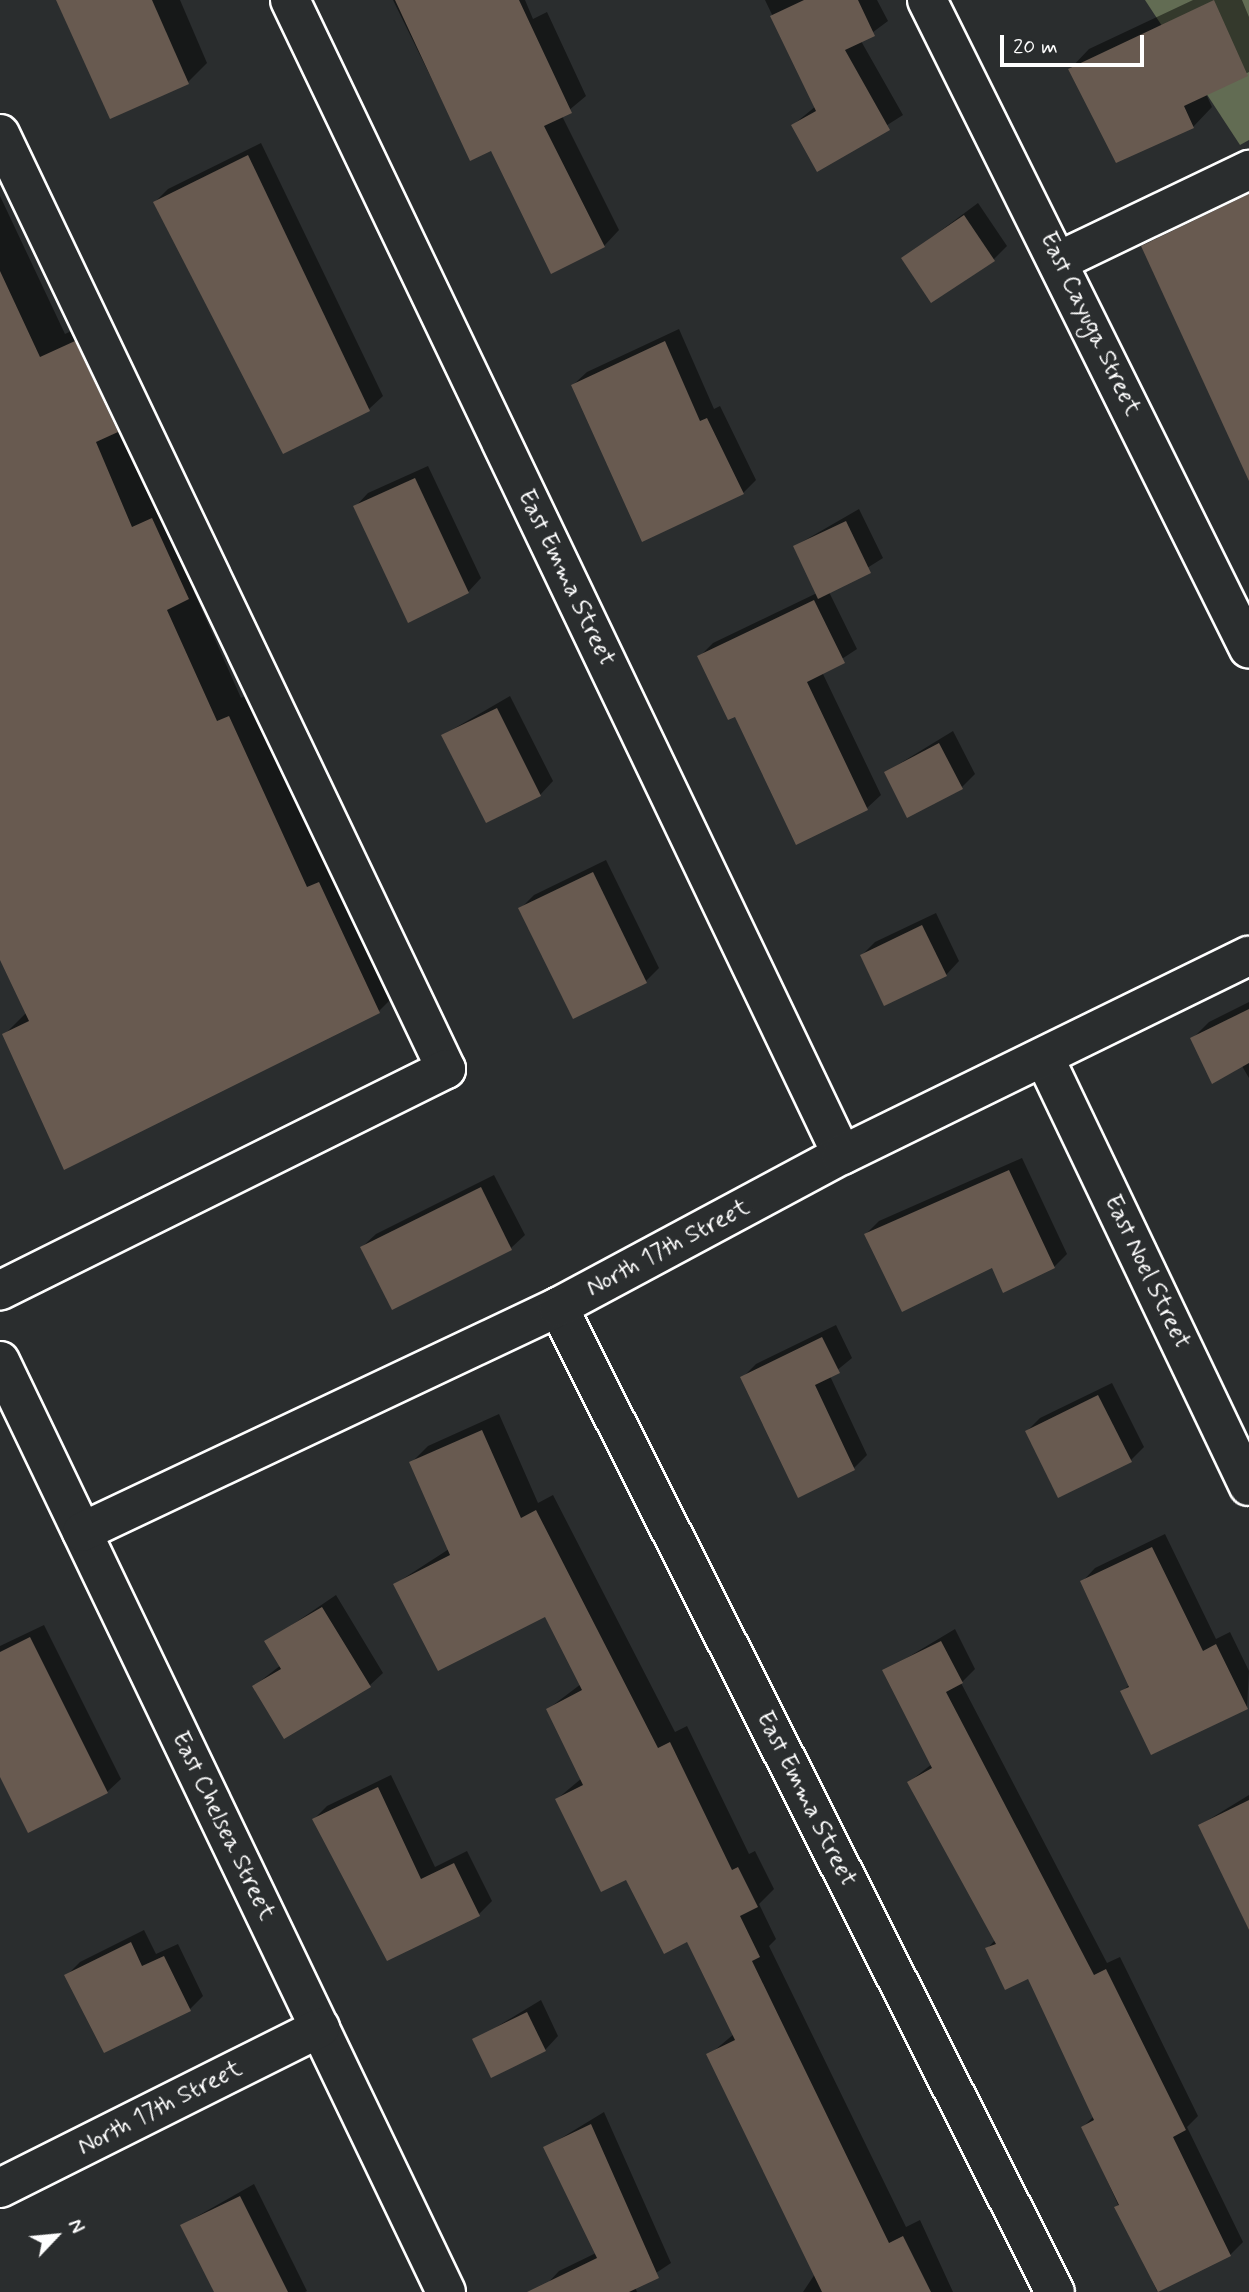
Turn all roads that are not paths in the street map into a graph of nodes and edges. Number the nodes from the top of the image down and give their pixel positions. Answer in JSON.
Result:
{"nodes":[{"id":1,"x":290,"y":0,"type":"edge"},
{"id":2,"x":928,"y":0,"type":"edge"},
{"id":3,"x":0,"y":134,"type":"edge"},
{"id":4,"x":1249,"y":170,"type":"edge"},
{"id":5,"x":1059,"y":261,"type":"junction"},
{"id":6,"x":1249,"y":649,"type":"edge"},
{"id":7,"x":1249,"y":956,"type":"edge"},
{"id":8,"x":1045,"y":1059,"type":"junction"},
{"id":9,"x":842,"y":1155,"type":"junction"},
{"id":10,"x":0,"y":1290,"type":"edge"},
{"id":11,"x":558,"y":1307,"type":"junction"},
{"id":12,"x":0,"y":1361,"type":"edge"},
{"id":13,"x":1249,"y":1486,"type":"edge"},
{"id":14,"x":82,"y":1532,"type":"junction"},
{"id":15,"x":320,"y":2028,"type":"junction"},
{"id":16,"x":0,"y":2188,"type":"edge"},
{"id":17,"x":446,"y":2292,"type":"edge"},
{"id":18,"x":1055,"y":2292,"type":"edge"}],
"edges":[{"from":1,"to":9,"type":"street","name":"East Emma Street"},
{"from":2,"to":5,"type":"street","name":"East Cayuga Street"},
{"from":3,"to":10,"type":"street"},
{"from":4,"to":5,"type":"street"},
{"from":5,"to":6,"type":"street","name":"East Cayuga Street"},
{"from":7,"to":8,"type":"street","name":"North 17th Street"},
{"from":8,"to":9,"type":"street","name":"North 17th Street"},
{"from":8,"to":13,"type":"street","name":"East Noel Street"},
{"from":9,"to":11,"type":"street","name":"North 17th Street"},
{"from":11,"to":14,"type":"street","name":"North 17th Street"},
{"from":11,"to":18,"type":"street","name":"East Emma Street"},
{"from":12,"to":14,"type":"street","name":"East Chelsea Street"},
{"from":14,"to":15,"type":"street","name":"East Chelsea Street"},
{"from":15,"to":16,"type":"street","name":"North 17th Street"},
{"from":15,"to":17,"type":"street","name":"East Chelsea Street"}]}
